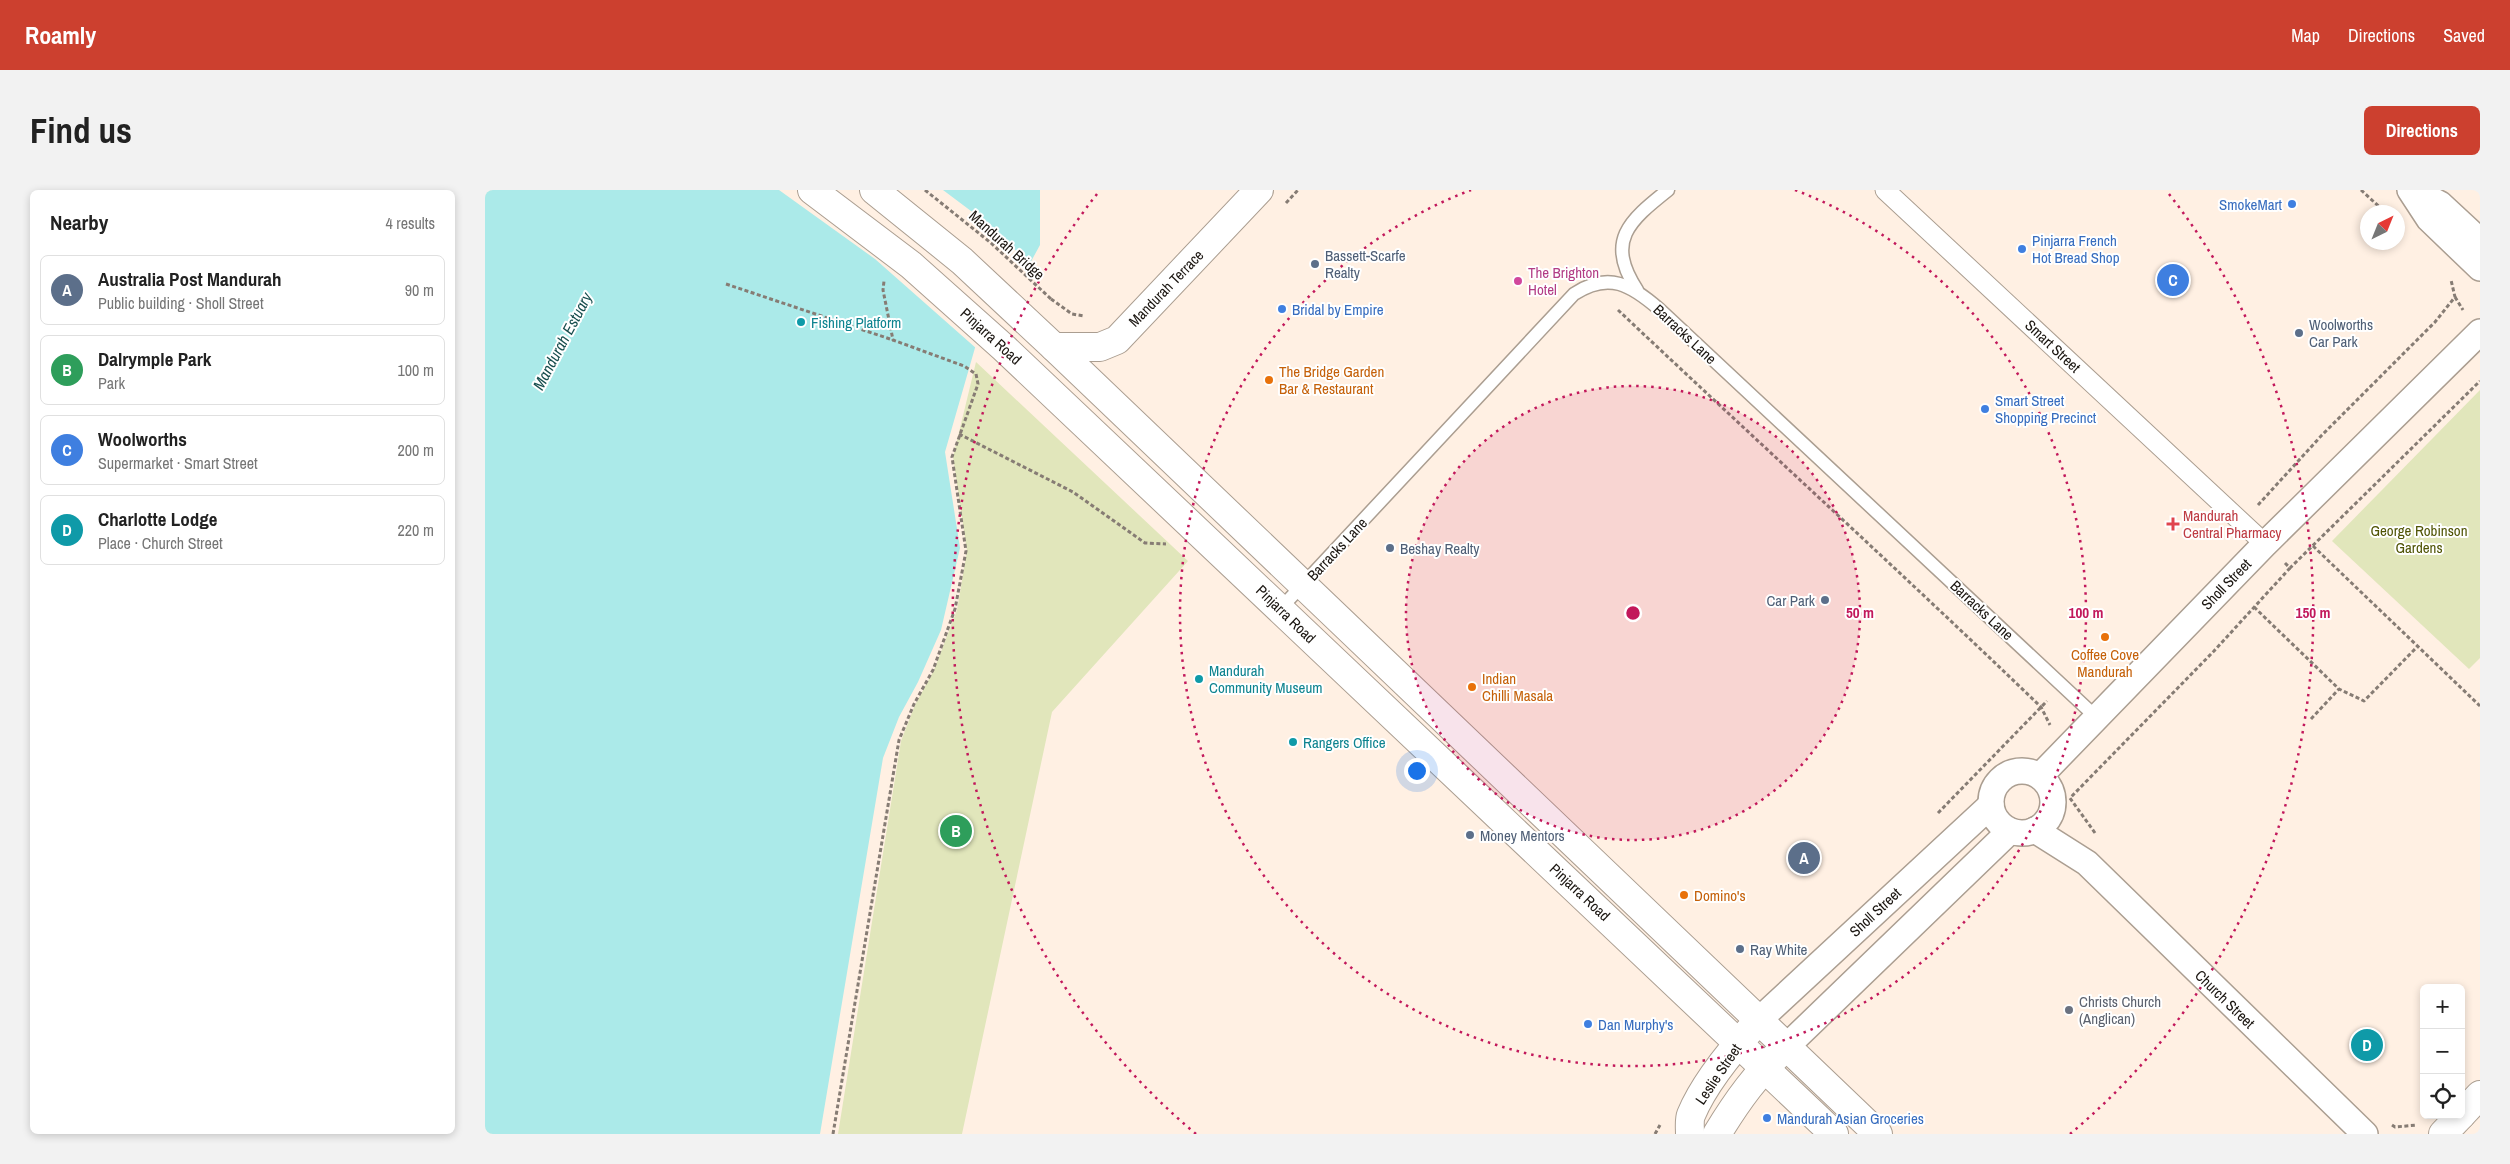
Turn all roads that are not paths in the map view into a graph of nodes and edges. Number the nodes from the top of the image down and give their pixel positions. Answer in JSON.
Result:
{"nodes":[{"id":1,"x":812,"y":190,"type":"edge"},
{"id":2,"x":874,"y":190,"type":"edge"},
{"id":3,"x":1259,"y":190,"type":"edge"},
{"id":4,"x":1668,"y":190,"type":"edge"},
{"id":5,"x":1885,"y":190,"type":"edge"},
{"id":6,"x":2411,"y":190,"type":"edge"},
{"id":7,"x":2480,"y":241,"type":"edge"},
{"id":8,"x":2480,"y":268,"type":"edge"},
{"id":9,"x":1637,"y":290,"type":"junction"},
{"id":10,"x":2473,"y":323,"type":"edge"},
{"id":11,"x":1054,"y":347,"type":"junction"},
{"id":12,"x":2265,"y":544,"type":"junction"},
{"id":13,"x":1302,"y":586,"type":"junction"},
{"id":14,"x":1281,"y":608,"type":"junction"},
{"id":15,"x":2096,"y":717,"type":"junction"},
{"id":16,"x":2040,"y":776,"type":"junction"},
{"id":17,"x":2053,"y":801,"type":"junction"},
{"id":18,"x":1991,"y":805,"type":"junction"},
{"id":19,"x":2035,"y":830,"type":"junction"},
{"id":20,"x":2010,"y":831,"type":"junction"},
{"id":21,"x":2087,"y":863,"type":"junction"},
{"id":22,"x":1759,"y":1020,"type":"junction"},
{"id":23,"x":1739,"y":1042,"type":"junction"},
{"id":24,"x":1786,"y":1047,"type":"junction"},
{"id":25,"x":1764,"y":1067,"type":"junction"},
{"id":26,"x":2480,"y":1095,"type":"edge"},
{"id":27,"x":2465,"y":1111,"type":"edge"},
{"id":28,"x":2453,"y":1119,"type":"edge"},
{"id":29,"x":2432,"y":1129,"type":"edge"},
{"id":30,"x":1690,"y":1134,"type":"edge"},
{"id":31,"x":1717,"y":1134,"type":"edge"},
{"id":32,"x":1834,"y":1134,"type":"edge"},
{"id":33,"x":1878,"y":1134,"type":"edge"},
{"id":34,"x":2365,"y":1134,"type":"edge"}],
"edges":[{"from":1,"to":14,"type":"main road","name":"Pinjarra Road"},
{"from":2,"to":11,"type":"main road","name":"Pinjarra Road"},
{"from":3,"to":11,"type":"main road","name":"Mandurah Terrace"},
{"from":4,"to":9,"type":"lane"},
{"from":5,"to":12,"type":"street","name":"Smart Street"},
{"from":6,"to":7,"type":"street"},
{"from":6,"to":8,"type":"street"},
{"from":9,"to":13,"type":"lane","name":"Barracks Lane"},
{"from":9,"to":15,"type":"lane","name":"Barracks Lane"},
{"from":10,"to":12,"type":"street","name":"Sholl Street"},
{"from":11,"to":13,"type":"main road","name":"Pinjarra Road"},
{"from":12,"to":15,"type":"street","name":"Sholl Street"},
{"from":13,"to":14,"type":"lane","name":"Barracks Lane"},
{"from":13,"to":22,"type":"main road","name":"Pinjarra Road"},
{"from":14,"to":23,"type":"main road","name":"Pinjarra Road"},
{"from":15,"to":16,"type":"street","name":"Sholl Street"},
{"from":16,"to":17,"type":"street"},
{"from":16,"to":18,"type":"street"},
{"from":17,"to":19,"type":"street"},
{"from":17,"to":21,"type":"street","name":"Church Street"},
{"from":18,"to":20,"type":"street"},
{"from":18,"to":22,"type":"street","name":"Sholl Street"},
{"from":19,"to":20,"type":"street"},
{"from":19,"to":21,"type":"street","name":"Church Street"},
{"from":20,"to":24,"type":"street"},
{"from":21,"to":34,"type":"street","name":"Church Street"},
{"from":22,"to":23,"type":"main road","name":"Leslie Street"},
{"from":22,"to":24,"type":"main road","name":"Pinjarra Road"},
{"from":23,"to":25,"type":"main road","name":"Pinjarra Road"},
{"from":23,"to":30,"type":"main road","name":"Leslie Street"},
{"from":24,"to":25,"type":"main road","name":"Leslie Street"},
{"from":24,"to":33,"type":"main road","name":"Pinjarra Road"},
{"from":25,"to":31,"type":"main road","name":"Leslie Street"},
{"from":25,"to":32,"type":"main road","name":"Pinjarra Road"},
{"from":26,"to":27,"type":"main road"},
{"from":28,"to":29,"type":"main road"}]}
